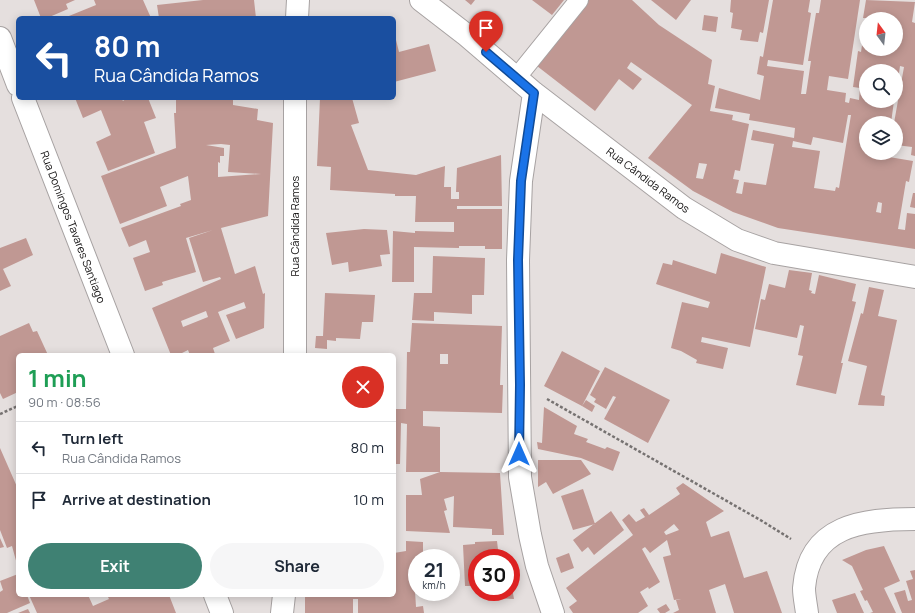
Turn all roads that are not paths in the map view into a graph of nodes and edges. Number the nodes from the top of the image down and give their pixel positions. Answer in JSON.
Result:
{"nodes":[{"id":1,"x":298,"y":0,"type":"edge"},
{"id":2,"x":421,"y":0,"type":"edge"},
{"id":3,"x":579,"y":0,"type":"edge"},
{"id":4,"x":297,"y":16,"type":"edge"},
{"id":5,"x":0,"y":38,"type":"edge"},
{"id":6,"x":517,"y":77,"type":"junction"},
{"id":7,"x":16,"y":80,"type":"edge"},
{"id":8,"x":534,"y":93,"type":"junction"},
{"id":9,"x":24,"y":100,"type":"edge"},
{"id":10,"x":295,"y":100,"type":"edge"},
{"id":11,"x":915,"y":277,"type":"edge"},
{"id":12,"x":122,"y":353,"type":"edge"},
{"id":13,"x":295,"y":353,"type":"edge"},
{"id":14,"x":915,"y":519,"type":"edge"},
{"id":15,"x":216,"y":597,"type":"edge"},
{"id":16,"x":284,"y":597,"type":"edge"},
{"id":17,"x":222,"y":613,"type":"edge"},
{"id":18,"x":282,"y":613,"type":"edge"},
{"id":19,"x":553,"y":613,"type":"edge"},
{"id":20,"x":808,"y":613,"type":"edge"}],
"edges":[{"from":1,"to":4,"type":"street"},
{"from":2,"to":6,"type":"street","name":"Rua Cândida Ramos"},
{"from":3,"to":6,"type":"lane"},
{"from":5,"to":7,"type":"street"},
{"from":6,"to":8,"type":"street","name":"Rua Cândida Ramos"},
{"from":8,"to":11,"type":"street","name":"Rua Cândida Ramos"},
{"from":8,"to":19,"type":"street"},
{"from":9,"to":12,"type":"street","name":"Rua Domingos Tavares Santiago"},
{"from":10,"to":13,"type":"street","name":"Rua Cândida Ramos"},
{"from":14,"to":20,"type":"street"},
{"from":15,"to":17,"type":"street"},
{"from":16,"to":18,"type":"street"}]}
